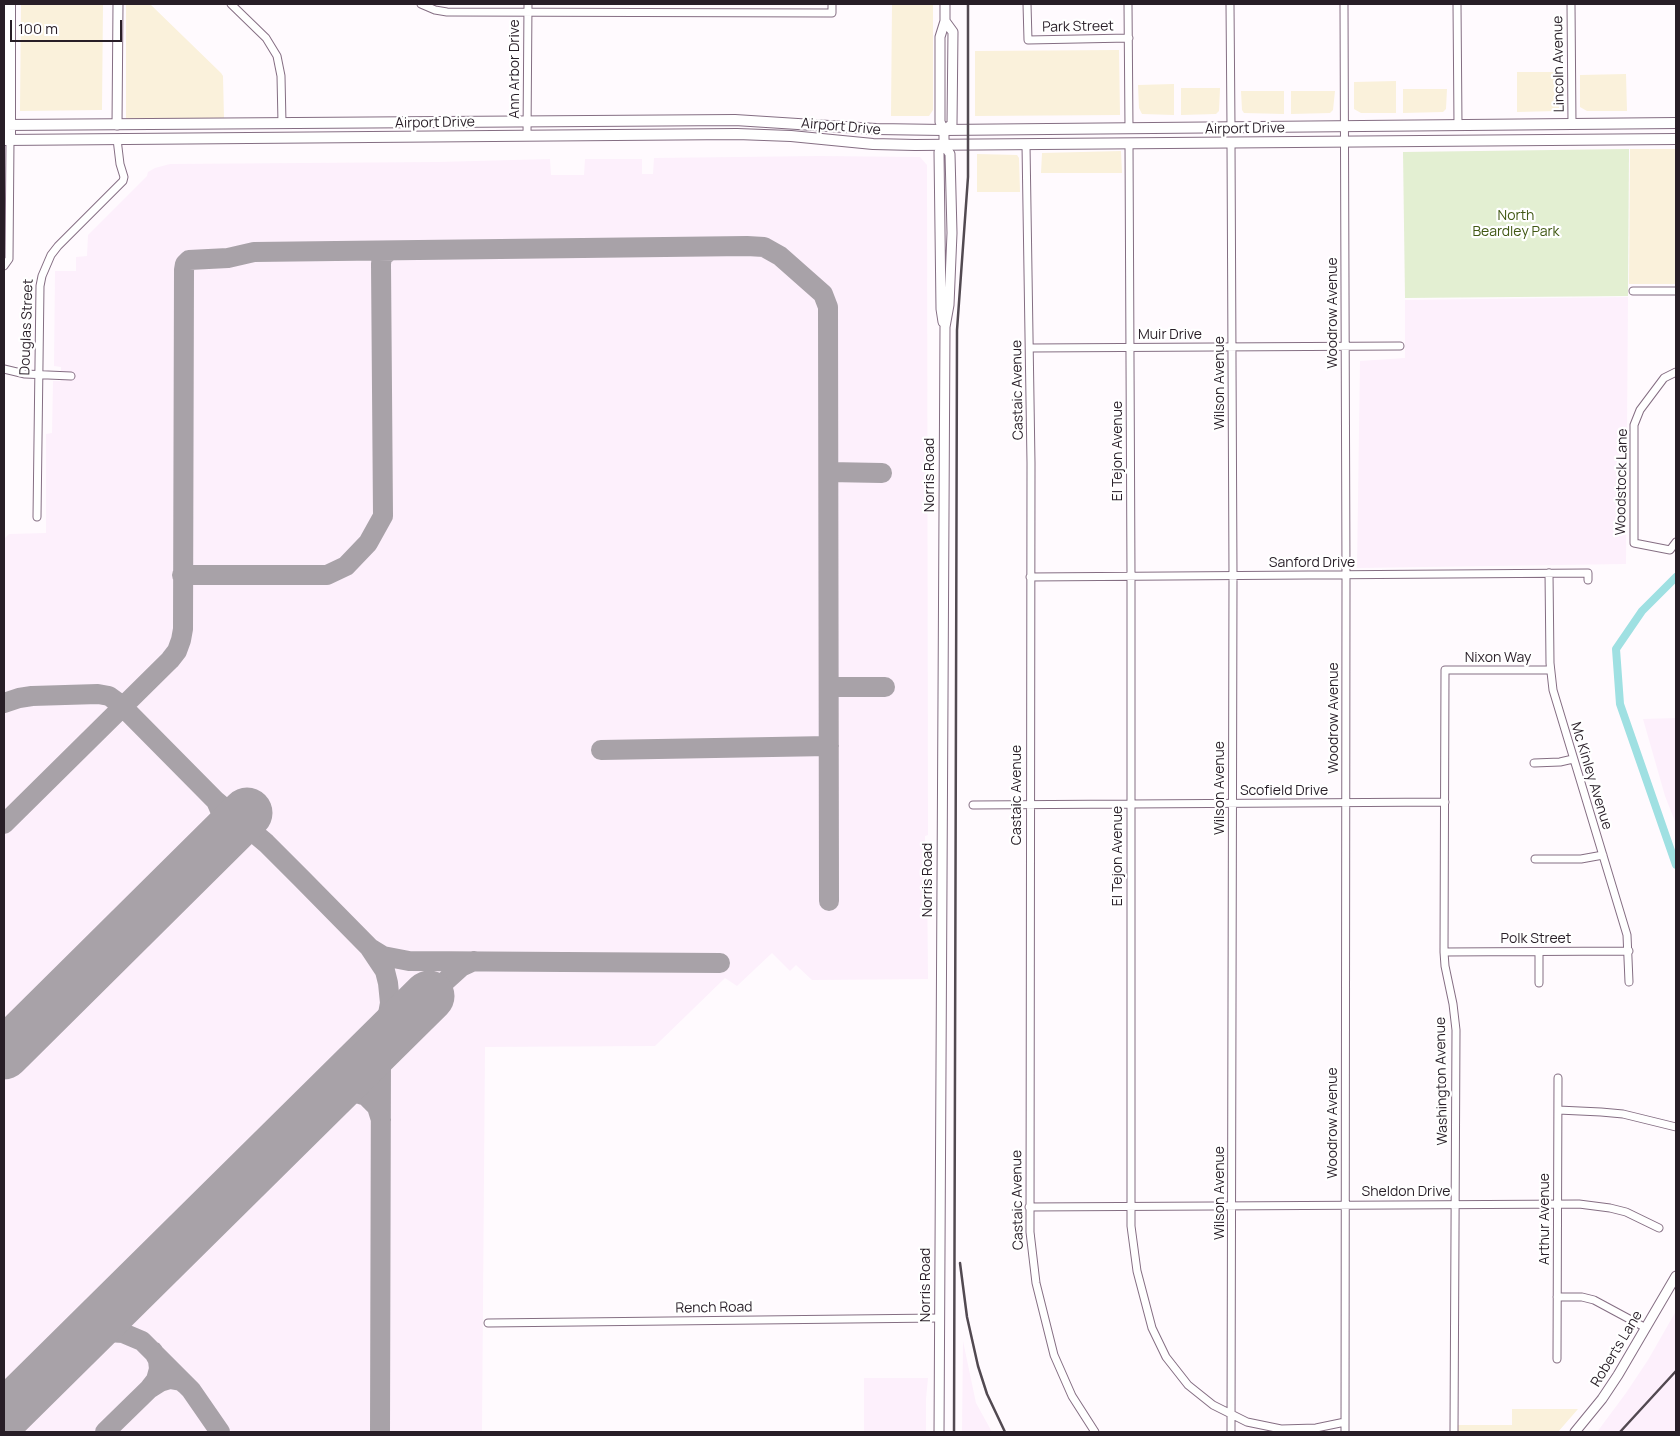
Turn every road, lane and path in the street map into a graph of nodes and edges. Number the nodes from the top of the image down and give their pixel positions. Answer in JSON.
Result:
{"nodes":[{"id":1,"x":10,"y":4,"type":"edge"},
{"id":2,"x":118,"y":4,"type":"edge"},
{"id":3,"x":231,"y":4,"type":"edge"},
{"id":4,"x":421,"y":4,"type":"edge"},
{"id":5,"x":528,"y":4,"type":"edge"},
{"id":6,"x":832,"y":4,"type":"edge"},
{"id":7,"x":945,"y":4,"type":"edge"},
{"id":8,"x":1028,"y":4,"type":"edge"},
{"id":9,"x":1128,"y":4,"type":"edge"},
{"id":10,"x":1230,"y":4,"type":"edge"},
{"id":11,"x":1344,"y":4,"type":"edge"},
{"id":12,"x":1457,"y":4,"type":"edge"},
{"id":13,"x":1571,"y":4,"type":"edge"},
{"id":14,"x":528,"y":12,"type":"junction"},
{"id":15,"x":1129,"y":38,"type":"junction"},
{"id":16,"x":527,"y":122,"type":"junction"},
{"id":17,"x":1676,"y":123,"type":"edge"},
{"id":18,"x":282,"y":124,"type":"junction"},
{"id":19,"x":1572,"y":124,"type":"junction"},
{"id":20,"x":7,"y":125,"type":"edge"},
{"id":21,"x":117,"y":125,"type":"junction"},
{"id":22,"x":1458,"y":125,"type":"junction"},
{"id":23,"x":1344,"y":126,"type":"junction"},
{"id":24,"x":1230,"y":127,"type":"junction"},
{"id":25,"x":1129,"y":128,"type":"junction"},
{"id":26,"x":944,"y":130,"type":"junction"},
{"id":27,"x":527,"y":135,"type":"junction"},
{"id":28,"x":197,"y":138,"type":"junction"},
{"id":29,"x":1676,"y":139,"type":"edge"},
{"id":30,"x":7,"y":140,"type":"edge"},
{"id":31,"x":117,"y":140,"type":"junction"},
{"id":32,"x":1344,"y":142,"type":"junction"},
{"id":33,"x":1231,"y":143,"type":"junction"},
{"id":34,"x":1129,"y":144,"type":"junction"},
{"id":35,"x":944,"y":145,"type":"junction"},
{"id":36,"x":1026,"y":145,"type":"junction"},
{"id":37,"x":4,"y":266,"type":"edge"},
{"id":38,"x":1633,"y":291,"type":"dead end"},
{"id":39,"x":1676,"y":291,"type":"edge"},
{"id":40,"x":1232,"y":346,"type":"junction"},
{"id":41,"x":1346,"y":346,"type":"junction"},
{"id":42,"x":1400,"y":346,"type":"dead end"},
{"id":43,"x":1130,"y":347,"type":"junction"},
{"id":44,"x":1030,"y":348,"type":"junction"},
{"id":45,"x":4,"y":369,"type":"edge"},
{"id":46,"x":1676,"y":372,"type":"edge"},
{"id":47,"x":38,"y":374,"type":"junction"},
{"id":48,"x":71,"y":376,"type":"dead end"},
{"id":49,"x":37,"y":517,"type":"dead end"},
{"id":50,"x":1676,"y":542,"type":"edge"},
{"id":51,"x":1549,"y":573,"type":"junction"},
{"id":52,"x":1346,"y":575,"type":"junction"},
{"id":53,"x":1132,"y":576,"type":"junction"},
{"id":54,"x":1233,"y":576,"type":"junction"},
{"id":55,"x":1030,"y":577,"type":"junction"},
{"id":56,"x":1588,"y":580,"type":"dead end"},
{"id":57,"x":1445,"y":670,"type":"joint"},
{"id":58,"x":1550,"y":670,"type":"junction"},
{"id":59,"x":1573,"y":759,"type":"junction"},
{"id":60,"x":1534,"y":763,"type":"dead end"},
{"id":61,"x":1445,"y":802,"type":"junction"},
{"id":62,"x":1346,"y":803,"type":"junction"},
{"id":63,"x":1131,"y":804,"type":"junction"},
{"id":64,"x":1232,"y":804,"type":"junction"},
{"id":65,"x":974,"y":805,"type":"dead end"},
{"id":66,"x":1029,"y":805,"type":"junction"},
{"id":67,"x":1603,"y":855,"type":"junction"},
{"id":68,"x":1535,"y":859,"type":"dead end"},
{"id":69,"x":1629,"y":951,"type":"junction"},
{"id":70,"x":1444,"y":952,"type":"junction"},
{"id":71,"x":1539,"y":952,"type":"junction"},
{"id":72,"x":1629,"y":982,"type":"dead end"},
{"id":73,"x":1539,"y":983,"type":"dead end"},
{"id":74,"x":1558,"y":1078,"type":"dead end"},
{"id":75,"x":1558,"y":1110,"type":"junction"},
{"id":76,"x":1676,"y":1127,"type":"edge"},
{"id":77,"x":1455,"y":1204,"type":"junction"},
{"id":78,"x":1557,"y":1204,"type":"junction"},
{"id":79,"x":1346,"y":1205,"type":"junction"},
{"id":80,"x":1131,"y":1206,"type":"junction"},
{"id":81,"x":1232,"y":1206,"type":"junction"},
{"id":82,"x":1029,"y":1207,"type":"junction"},
{"id":83,"x":1659,"y":1228,"type":"dead end"},
{"id":84,"x":1676,"y":1276,"type":"edge"},
{"id":85,"x":1557,"y":1296,"type":"junction"},
{"id":86,"x":940,"y":1318,"type":"junction"},
{"id":87,"x":488,"y":1323,"type":"dead end"},
{"id":88,"x":1646,"y":1328,"type":"junction"},
{"id":89,"x":1557,"y":1360,"type":"dead end"},
{"id":90,"x":1231,"y":1415,"type":"junction"},
{"id":91,"x":1345,"y":1422,"type":"junction"},
{"id":92,"x":939,"y":1432,"type":"edge"},
{"id":93,"x":1095,"y":1432,"type":"edge"},
{"id":94,"x":1231,"y":1432,"type":"edge"},
{"id":95,"x":1345,"y":1432,"type":"edge"},
{"id":96,"x":1454,"y":1432,"type":"edge"},
{"id":97,"x":1575,"y":1432,"type":"edge"}],
"edges":[{"from":1,"to":20,"type":"main road"},
{"from":2,"to":21,"type":"street"},
{"from":3,"to":18,"type":"street"},
{"from":4,"to":14,"type":"street"},
{"from":5,"to":14,"type":"street","name":"Ann Arbor Drive"},
{"from":6,"to":14,"type":"street"},
{"from":7,"to":26,"type":"street","name":"Norris Road"},
{"from":8,"to":15,"type":"street","name":"Park Street"},
{"from":9,"to":15,"type":"street"},
{"from":10,"to":24,"type":"street"},
{"from":11,"to":23,"type":"street","name":"Woodrow Avenue"},
{"from":12,"to":22,"type":"street"},
{"from":13,"to":19,"type":"street","name":"Lincoln Avenue"},
{"from":14,"to":16,"type":"street","name":"Ann Arbor Drive"},
{"from":15,"to":25,"type":"street"},
{"from":16,"to":18,"type":"main road","name":"Airport Drive"},
{"from":16,"to":26,"type":"main road","name":"Airport Drive"},
{"from":16,"to":27,"type":"street","name":"Ann Arbor Drive"},
{"from":17,"to":19,"type":"main road","name":"Airport Drive"},
{"from":18,"to":21,"type":"main road","name":"Airport Drive"},
{"from":18,"to":28,"type":"main road"},
{"from":19,"to":22,"type":"main road","name":"Airport Drive"},
{"from":20,"to":21,"type":"main road","name":"Airport Drive"},
{"from":20,"to":30,"type":"main road"},
{"from":22,"to":23,"type":"main road","name":"Airport Drive"},
{"from":23,"to":24,"type":"main road","name":"Airport Drive"},
{"from":23,"to":32,"type":"street","name":"Woodrow Avenue"},
{"from":24,"to":25,"type":"main road","name":"Airport Drive"},
{"from":25,"to":26,"type":"main road","name":"Airport Drive"},
{"from":26,"to":35,"type":"street","name":"Norris Road"},
{"from":27,"to":28,"type":"main road","name":"Airport Drive"},
{"from":27,"to":35,"type":"main road","name":"Airport Drive"},
{"from":28,"to":31,"type":"main road","name":"Airport Drive"},
{"from":29,"to":32,"type":"main road","name":"Airport Drive"},
{"from":30,"to":31,"type":"main road","name":"Airport Drive"},
{"from":30,"to":37,"type":"street"},
{"from":31,"to":47,"type":"street","name":"Douglas Street"},
{"from":32,"to":33,"type":"main road","name":"Airport Drive"},
{"from":32,"to":41,"type":"street","name":"Woodrow Avenue"},
{"from":33,"to":34,"type":"main road","name":"Airport Drive"},
{"from":33,"to":40,"type":"street","name":"Wilson Avenue"},
{"from":34,"to":36,"type":"main road","name":"Airport Drive"},
{"from":34,"to":43,"type":"street","name":"El Tejon Avenue"},
{"from":35,"to":36,"type":"main road","name":"Airport Drive"},
{"from":35,"to":86,"type":"street","name":"Norris Road"},
{"from":36,"to":44,"type":"street","name":"Castaic Avenue"},
{"from":38,"to":39,"type":"street"},
{"from":40,"to":41,"type":"street","name":"Muir Drive"},
{"from":40,"to":43,"type":"street","name":"Muir Drive"},
{"from":40,"to":54,"type":"street","name":"Wilson Avenue"},
{"from":41,"to":42,"type":"street","name":"Muir Drive"},
{"from":41,"to":52,"type":"street","name":"Woodrow Avenue"},
{"from":43,"to":44,"type":"street","name":"Muir Drive"},
{"from":43,"to":53,"type":"street","name":"El Tejon Avenue"},
{"from":44,"to":55,"type":"street","name":"Castaic Avenue"},
{"from":45,"to":47,"type":"street"},
{"from":46,"to":50,"type":"street","name":"Woodstock Lane"},
{"from":47,"to":48,"type":"street"},
{"from":47,"to":49,"type":"street","name":"Douglas Street"},
{"from":51,"to":52,"type":"street","name":"Sanford Drive"},
{"from":51,"to":56,"type":"street","name":"Sanford Drive"},
{"from":51,"to":58,"type":"street","name":"Mc Kinley Avenue"},
{"from":52,"to":54,"type":"street","name":"Sanford Drive"},
{"from":52,"to":62,"type":"street","name":"Woodrow Avenue"},
{"from":53,"to":54,"type":"street","name":"Sanford Drive"},
{"from":53,"to":55,"type":"street","name":"Sanford Drive"},
{"from":53,"to":63,"type":"street","name":"El Tejon Avenue"},
{"from":54,"to":64,"type":"street","name":"Wilson Avenue"},
{"from":55,"to":66,"type":"street","name":"Castaic Avenue"},
{"from":57,"to":58,"type":"street","name":"Nixon Way"},
{"from":57,"to":61,"type":"street","name":"Washington Avenue"},
{"from":58,"to":59,"type":"street","name":"Mc Kinley Avenue"},
{"from":59,"to":60,"type":"street"},
{"from":59,"to":67,"type":"street","name":"Mc Kinley Avenue"},
{"from":61,"to":62,"type":"street","name":"Scofield Drive"},
{"from":61,"to":70,"type":"street","name":"Washington Avenue"},
{"from":62,"to":64,"type":"street","name":"Scofield Drive"},
{"from":62,"to":79,"type":"street","name":"Woodrow Avenue"},
{"from":63,"to":64,"type":"street","name":"Scofield Drive"},
{"from":63,"to":66,"type":"street","name":"Scofield Drive"},
{"from":63,"to":80,"type":"street","name":"El Tejon Avenue"},
{"from":64,"to":81,"type":"street","name":"Wilson Avenue"},
{"from":65,"to":66,"type":"street","name":"Scofield Drive"},
{"from":66,"to":82,"type":"street","name":"Castaic Avenue"},
{"from":67,"to":68,"type":"street"},
{"from":67,"to":69,"type":"street","name":"Mc Kinley Avenue"},
{"from":69,"to":71,"type":"street","name":"Polk Street"},
{"from":69,"to":72,"type":"street","name":"Mc Kinley Avenue"},
{"from":70,"to":71,"type":"street","name":"Polk Street"},
{"from":70,"to":77,"type":"street","name":"Washington Avenue"},
{"from":71,"to":73,"type":"street"},
{"from":74,"to":75,"type":"street","name":"Arthur Avenue"},
{"from":75,"to":76,"type":"street"},
{"from":75,"to":78,"type":"street","name":"Arthur Avenue"},
{"from":77,"to":78,"type":"street","name":"Sheldon Drive"},
{"from":77,"to":79,"type":"street","name":"Sheldon Drive"},
{"from":77,"to":96,"type":"street","name":"Washington Avenue"},
{"from":78,"to":83,"type":"street","name":"Sheldon Drive"},
{"from":78,"to":85,"type":"street","name":"Arthur Avenue"},
{"from":79,"to":81,"type":"street","name":"Sheldon Drive"},
{"from":79,"to":91,"type":"street","name":"Woodrow Avenue"},
{"from":80,"to":81,"type":"street","name":"Sheldon Drive"},
{"from":80,"to":82,"type":"street","name":"Sheldon Drive"},
{"from":80,"to":90,"type":"street","name":"El Tejon Avenue"},
{"from":81,"to":90,"type":"street","name":"Wilson Avenue"},
{"from":82,"to":93,"type":"street","name":"Castaic Avenue"},
{"from":84,"to":88,"type":"street","name":"Roberts Lane"},
{"from":85,"to":88,"type":"street"},
{"from":85,"to":89,"type":"street","name":"Arthur Avenue"},
{"from":86,"to":87,"type":"street","name":"Rench Road"},
{"from":86,"to":92,"type":"street","name":"Norris Road"},
{"from":88,"to":97,"type":"street","name":"Roberts Lane"},
{"from":90,"to":91,"type":"street","name":"El Tejon Avenue"},
{"from":90,"to":94,"type":"street","name":"Wilson Avenue"},
{"from":91,"to":95,"type":"street","name":"Woodrow Avenue"}]}
